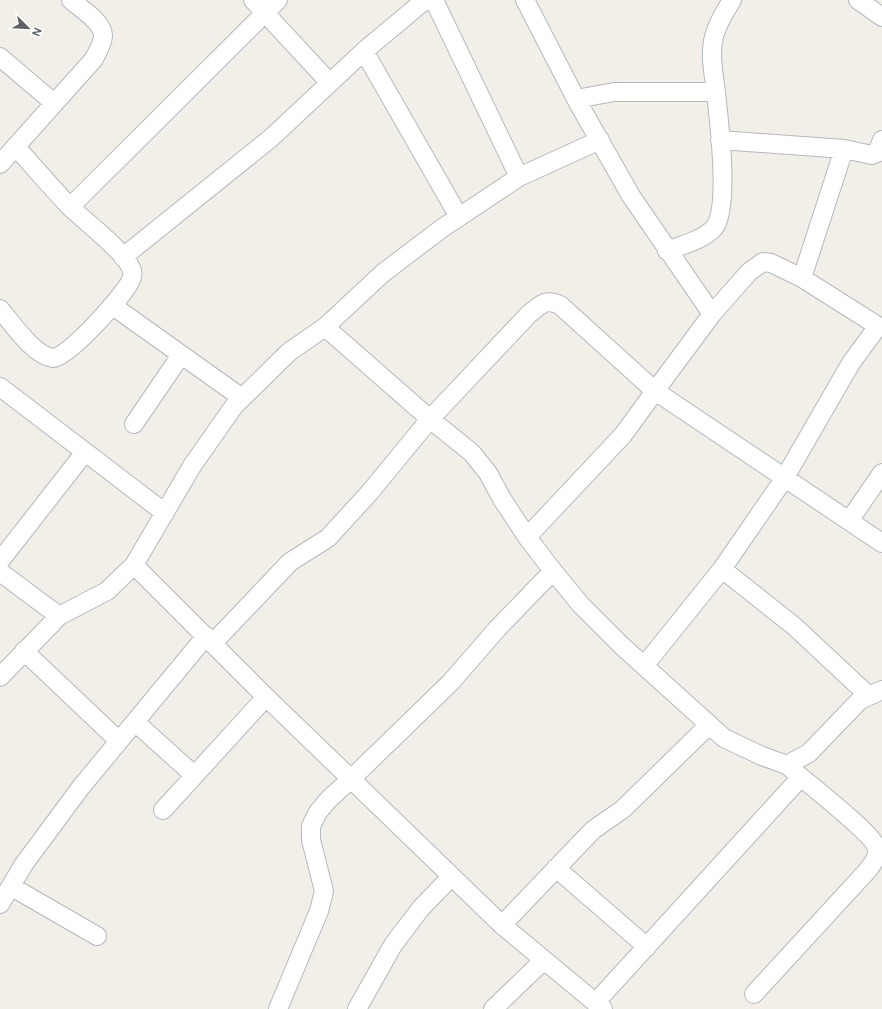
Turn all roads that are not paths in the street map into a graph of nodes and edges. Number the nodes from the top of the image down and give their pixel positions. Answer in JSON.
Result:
{"nodes":[{"id":1,"x":71,"y":0,"type":"edge"},
{"id":2,"x":278,"y":0,"type":"edge"},
{"id":3,"x":425,"y":0,"type":"edge"},
{"id":4,"x":434,"y":0,"type":"edge"},
{"id":5,"x":525,"y":0,"type":"edge"},
{"id":6,"x":732,"y":0,"type":"edge"},
{"id":7,"x":858,"y":0,"type":"edge"},
{"id":8,"x":259,"y":6,"type":"edge"},
{"id":9,"x":882,"y":17,"type":"edge"},
{"id":10,"x":364,"y":51,"type":"junction"},
{"id":11,"x":0,"y":57,"type":"edge"},
{"id":12,"x":330,"y":83,"type":"junction"},
{"id":13,"x":716,"y":92,"type":"junction"},
{"id":14,"x":576,"y":99,"type":"junction"},
{"id":15,"x":54,"y":103,"type":"junction"},
{"id":16,"x":600,"y":140,"type":"junction"},
{"id":17,"x":720,"y":140,"type":"junction"},
{"id":18,"x":882,"y":140,"type":"edge"},
{"id":19,"x":16,"y":147,"type":"junction"},
{"id":20,"x":844,"y":149,"type":"junction"},
{"id":21,"x":0,"y":164,"type":"edge"},
{"id":22,"x":520,"y":177,"type":"junction"},
{"id":23,"x":70,"y":207,"type":"junction"},
{"id":24,"x":459,"y":217,"type":"junction"},
{"id":25,"x":667,"y":251,"type":"junction"},
{"id":26,"x":124,"y":257,"type":"junction"},
{"id":27,"x":802,"y":278,"type":"junction"},
{"id":28,"x":113,"y":306,"type":"junction"},
{"id":29,"x":0,"y":309,"type":"edge"},
{"id":30,"x":712,"y":314,"type":"junction"},
{"id":31,"x":881,"y":324,"type":"edge"},
{"id":32,"x":325,"y":327,"type":"junction"},
{"id":33,"x":181,"y":355,"type":"junction"},
{"id":34,"x":0,"y":387,"type":"edge"},
{"id":35,"x":655,"y":391,"type":"junction"},
{"id":36,"x":242,"y":398,"type":"junction"},
{"id":37,"x":430,"y":419,"type":"junction"},
{"id":38,"x":134,"y":424,"type":"dead end"},
{"id":39,"x":85,"y":452,"type":"junction"},
{"id":40,"x":882,"y":473,"type":"edge"},
{"id":41,"x":784,"y":479,"type":"junction"},
{"id":42,"x":164,"y":513,"type":"junction"},
{"id":43,"x":849,"y":521,"type":"junction"},
{"id":44,"x":527,"y":537,"type":"junction"},
{"id":45,"x":882,"y":543,"type":"edge"},
{"id":46,"x":0,"y":562,"type":"edge"},
{"id":47,"x":134,"y":565,"type":"junction"},
{"id":48,"x":722,"y":569,"type":"junction"},
{"id":49,"x":553,"y":571,"type":"junction"},
{"id":50,"x":0,"y":572,"type":"edge"},
{"id":51,"x":59,"y":616,"type":"junction"},
{"id":52,"x":210,"y":640,"type":"junction"},
{"id":53,"x":24,"y":651,"type":"junction"},
{"id":54,"x":644,"y":666,"type":"junction"},
{"id":55,"x":0,"y":677,"type":"edge"},
{"id":56,"x":875,"y":693,"type":"edge"},
{"id":57,"x":266,"y":697,"type":"junction"},
{"id":58,"x":135,"y":722,"type":"junction"},
{"id":59,"x":709,"y":725,"type":"junction"},
{"id":60,"x":119,"y":741,"type":"junction"},
{"id":61,"x":787,"y":765,"type":"junction"},
{"id":62,"x":194,"y":775,"type":"junction"},
{"id":63,"x":800,"y":777,"type":"junction"},
{"id":64,"x":352,"y":779,"type":"junction"},
{"id":65,"x":162,"y":810,"type":"dead end"},
{"id":66,"x":556,"y":868,"type":"junction"},
{"id":67,"x":451,"y":877,"type":"junction"},
{"id":68,"x":12,"y":887,"type":"junction"},
{"id":69,"x":0,"y":904,"type":"edge"},
{"id":70,"x":502,"y":925,"type":"junction"},
{"id":71,"x":97,"y":936,"type":"dead end"},
{"id":72,"x":647,"y":947,"type":"junction"},
{"id":73,"x":544,"y":960,"type":"junction"},
{"id":74,"x":754,"y":994,"type":"dead end"},
{"id":75,"x":600,"y":1006,"type":"edge"},
{"id":76,"x":278,"y":1009,"type":"edge"},
{"id":77,"x":356,"y":1009,"type":"edge"},
{"id":78,"x":493,"y":1009,"type":"edge"}],
"edges":[{"from":1,"to":15,"type":"street"},
{"from":2,"to":8,"type":"street"},
{"from":3,"to":10,"type":"street"},
{"from":4,"to":22,"type":"street"},
{"from":5,"to":14,"type":"street"},
{"from":6,"to":13,"type":"street"},
{"from":7,"to":9,"type":"street"},
{"from":8,"to":12,"type":"street"},
{"from":8,"to":23,"type":"street"},
{"from":10,"to":12,"type":"street"},
{"from":10,"to":24,"type":"street"},
{"from":11,"to":15,"type":"street"},
{"from":12,"to":26,"type":"street"},
{"from":13,"to":14,"type":"street"},
{"from":13,"to":17,"type":"street"},
{"from":14,"to":16,"type":"street"},
{"from":15,"to":19,"type":"street"},
{"from":16,"to":22,"type":"street"},
{"from":16,"to":25,"type":"street"},
{"from":17,"to":20,"type":"street"},
{"from":17,"to":25,"type":"street"},
{"from":18,"to":20,"type":"street"},
{"from":19,"to":21,"type":"street"},
{"from":19,"to":23,"type":"street"},
{"from":20,"to":27,"type":"street"},
{"from":22,"to":24,"type":"street"},
{"from":23,"to":26,"type":"street"},
{"from":24,"to":32,"type":"street"},
{"from":25,"to":30,"type":"street"},
{"from":26,"to":28,"type":"street"},
{"from":27,"to":30,"type":"street"},
{"from":27,"to":31,"type":"street"},
{"from":28,"to":29,"type":"street"},
{"from":28,"to":33,"type":"street"},
{"from":30,"to":35,"type":"street"},
{"from":31,"to":41,"type":"street"},
{"from":32,"to":36,"type":"street"},
{"from":32,"to":37,"type":"street"},
{"from":33,"to":36,"type":"street"},
{"from":33,"to":38,"type":"street"},
{"from":34,"to":39,"type":"street"},
{"from":35,"to":37,"type":"street"},
{"from":35,"to":41,"type":"street"},
{"from":35,"to":44,"type":"street"},
{"from":36,"to":42,"type":"street"},
{"from":37,"to":44,"type":"street"},
{"from":37,"to":52,"type":"street"},
{"from":39,"to":42,"type":"street"},
{"from":39,"to":46,"type":"street"},
{"from":40,"to":43,"type":"street"},
{"from":41,"to":43,"type":"street"},
{"from":41,"to":48,"type":"street"},
{"from":42,"to":47,"type":"street"},
{"from":43,"to":45,"type":"street"},
{"from":44,"to":49,"type":"street"},
{"from":47,"to":51,"type":"street"},
{"from":47,"to":52,"type":"street"},
{"from":48,"to":54,"type":"street"},
{"from":48,"to":56,"type":"street"},
{"from":49,"to":54,"type":"street"},
{"from":49,"to":64,"type":"street"},
{"from":50,"to":51,"type":"street"},
{"from":51,"to":53,"type":"street"},
{"from":52,"to":57,"type":"street"},
{"from":52,"to":58,"type":"street"},
{"from":53,"to":55,"type":"street"},
{"from":53,"to":60,"type":"street"},
{"from":54,"to":59,"type":"street"},
{"from":56,"to":61,"type":"street"},
{"from":57,"to":62,"type":"street"},
{"from":57,"to":64,"type":"street"},
{"from":58,"to":60,"type":"street"},
{"from":58,"to":62,"type":"street"},
{"from":59,"to":61,"type":"street"},
{"from":59,"to":66,"type":"street"},
{"from":60,"to":68,"type":"street"},
{"from":61,"to":63,"type":"street"},
{"from":62,"to":65,"type":"street"},
{"from":63,"to":72,"type":"street"},
{"from":63,"to":74,"type":"street"},
{"from":64,"to":67,"type":"street"},
{"from":64,"to":76,"type":"street"},
{"from":66,"to":70,"type":"street"},
{"from":66,"to":72,"type":"street"},
{"from":67,"to":70,"type":"street"},
{"from":67,"to":77,"type":"street"},
{"from":68,"to":69,"type":"street"},
{"from":68,"to":71,"type":"street"},
{"from":70,"to":73,"type":"street"},
{"from":72,"to":75,"type":"street"},
{"from":73,"to":75,"type":"street"},
{"from":73,"to":78,"type":"street"}]}
